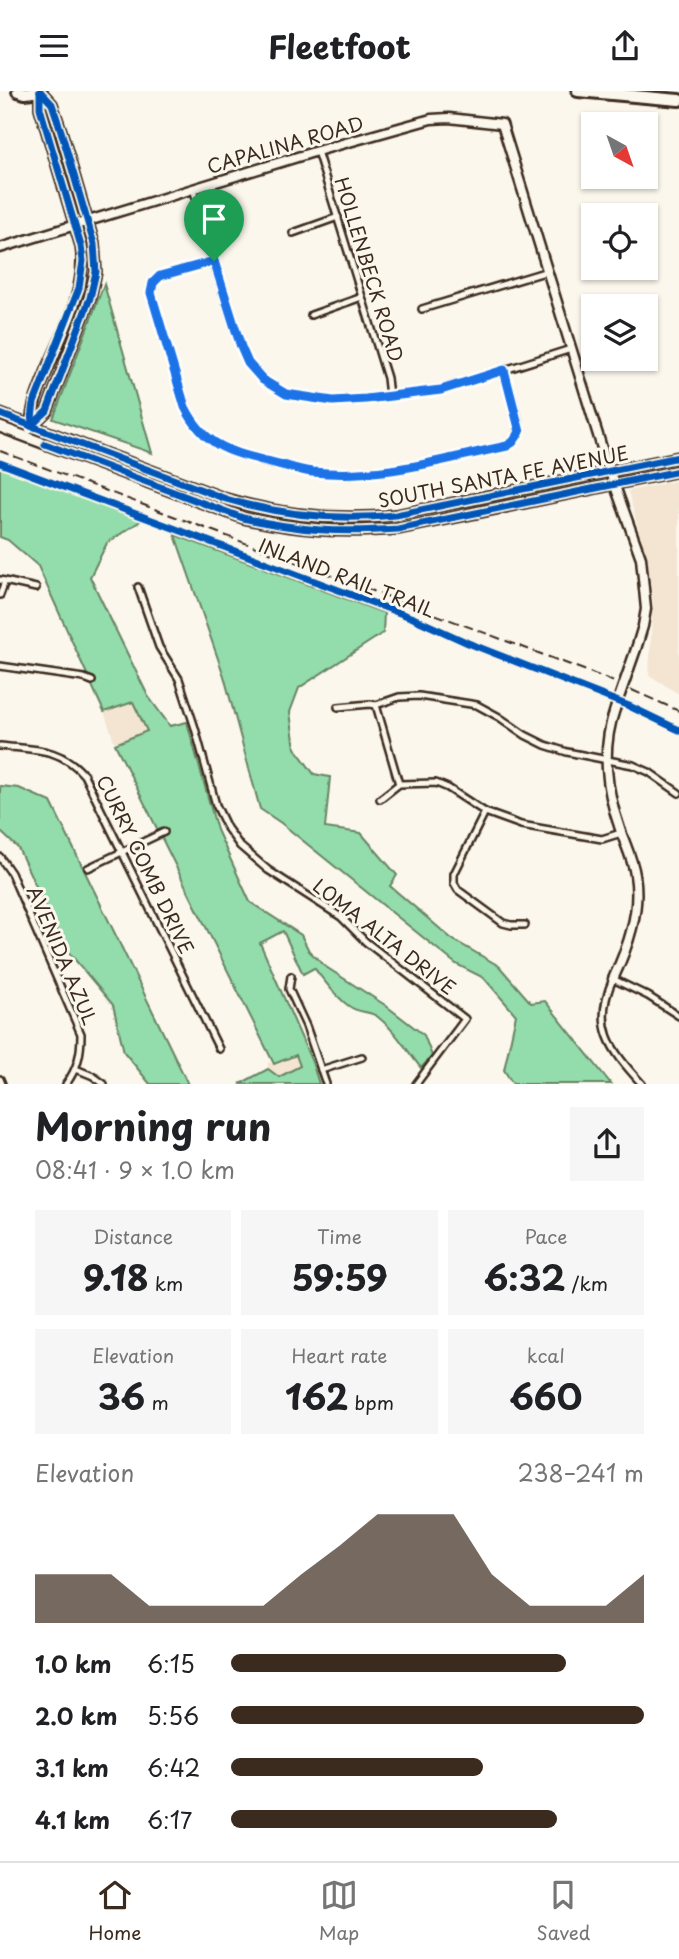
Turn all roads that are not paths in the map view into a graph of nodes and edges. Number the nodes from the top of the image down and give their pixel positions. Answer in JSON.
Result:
{"nodes":[{"id":1,"x":18,"y":91,"type":"edge"},
{"id":2,"x":40,"y":91,"type":"edge"},
{"id":3,"x":578,"y":91,"type":"edge"},
{"id":4,"x":679,"y":100,"type":"edge"},
{"id":5,"x":317,"y":151,"type":"junction"},
{"id":6,"x":193,"y":188,"type":"junction"},
{"id":7,"x":338,"y":217,"type":"junction"},
{"id":8,"x":87,"y":221,"type":"junction"},
{"id":9,"x":75,"y":225,"type":"junction"},
{"id":10,"x":293,"y":233,"type":"dead end"},
{"id":11,"x":0,"y":248,"type":"edge"},
{"id":12,"x":214,"y":261,"type":"junction"},
{"id":13,"x":548,"y":271,"type":"junction"},
{"id":14,"x":362,"y":297,"type":"junction"},
{"id":15,"x":422,"y":309,"type":"dead end"},
{"id":16,"x":311,"y":315,"type":"dead end"},
{"id":17,"x":571,"y":349,"type":"junction"},
{"id":18,"x":504,"y":370,"type":"junction"},
{"id":19,"x":389,"y":396,"type":"junction"},
{"id":20,"x":0,"y":414,"type":"edge"},
{"id":21,"x":31,"y":426,"type":"junction"},
{"id":22,"x":0,"y":427,"type":"edge"},
{"id":23,"x":26,"y":437,"type":"junction"},
{"id":24,"x":679,"y":457,"type":"edge"},
{"id":25,"x":610,"y":471,"type":"junction"},
{"id":26,"x":679,"y":471,"type":"edge"},
{"id":27,"x":614,"y":484,"type":"junction"},
{"id":28,"x":3,"y":581,"type":"edge"},
{"id":29,"x":138,"y":586,"type":"dead end"},
{"id":30,"x":36,"y":588,"type":"dead end"},
{"id":31,"x":0,"y":595,"type":"edge"},
{"id":32,"x":0,"y":666,"type":"edge"},
{"id":33,"x":92,"y":681,"type":"dead end"},
{"id":34,"x":376,"y":705,"type":"junction"},
{"id":35,"x":338,"y":707,"type":"dead end"},
{"id":36,"x":0,"y":746,"type":"edge"},
{"id":37,"x":606,"y":760,"type":"junction"},
{"id":38,"x":399,"y":784,"type":"junction"},
{"id":39,"x":679,"y":793,"type":"edge"},
{"id":40,"x":380,"y":799,"type":"dead end"},
{"id":41,"x":485,"y":812,"type":"junction"},
{"id":42,"x":164,"y":832,"type":"dead end"},
{"id":43,"x":621,"y":833,"type":"junction"},
{"id":44,"x":123,"y":852,"type":"junction"},
{"id":45,"x":0,"y":857,"type":"edge"},
{"id":46,"x":88,"y":868,"type":"dead end"},
{"id":47,"x":525,"y":925,"type":"dead end"},
{"id":48,"x":291,"y":976,"type":"dead end"},
{"id":49,"x":613,"y":979,"type":"junction"},
{"id":50,"x":679,"y":1016,"type":"edge"},
{"id":51,"x":219,"y":1049,"type":"dead end"},
{"id":52,"x":362,"y":1057,"type":"dead end"},
{"id":53,"x":76,"y":1069,"type":"junction"},
{"id":54,"x":321,"y":1070,"type":"junction"},
{"id":55,"x":66,"y":1084,"type":"edge"},
{"id":56,"x":104,"y":1084,"type":"edge"},
{"id":57,"x":326,"y":1084,"type":"edge"},
{"id":58,"x":416,"y":1084,"type":"edge"},
{"id":59,"x":642,"y":1084,"type":"edge"}],
"edges":[{"from":1,"to":2,"type":"highway"},
{"from":2,"to":8,"type":"main road"},
{"from":2,"to":9,"type":"main road"},
{"from":3,"to":4,"type":"highway"},
{"from":5,"to":6,"type":"street","name":"CAPALINA ROAD"},
{"from":5,"to":7,"type":"street","name":"HOLLENBECK ROAD"},
{"from":5,"to":13,"type":"street","name":"CAPALINA ROAD"},
{"from":6,"to":8,"type":"street","name":"CAPALINA ROAD"},
{"from":6,"to":12,"type":"street"},
{"from":7,"to":10,"type":"street"},
{"from":7,"to":14,"type":"street","name":"HOLLENBECK ROAD"},
{"from":8,"to":9,"type":"street","name":"CAPALINA ROAD"},
{"from":8,"to":21,"type":"main road"},
{"from":9,"to":11,"type":"street","name":"CAPALINA ROAD"},
{"from":9,"to":21,"type":"main road"},
{"from":12,"to":18,"type":"street"},
{"from":12,"to":19,"type":"street"},
{"from":13,"to":15,"type":"street"},
{"from":13,"to":17,"type":"street"},
{"from":14,"to":16,"type":"street"},
{"from":14,"to":19,"type":"street","name":"HOLLENBECK ROAD"},
{"from":17,"to":18,"type":"street"},
{"from":17,"to":25,"type":"street"},
{"from":18,"to":19,"type":"street"},
{"from":20,"to":21,"type":"main road","name":"SOUTH SANTA FE AVENUE"},
{"from":21,"to":23,"type":"main road"},
{"from":21,"to":25,"type":"main road","name":"SOUTH SANTA FE AVENUE"},
{"from":22,"to":23,"type":"main road","name":"SOUTH SANTA FE AVENUE"},
{"from":23,"to":27,"type":"main road","name":"SOUTH SANTA FE AVENUE"},
{"from":24,"to":25,"type":"main road","name":"SOUTH SANTA FE AVENUE"},
{"from":25,"to":27,"type":"street"},
{"from":26,"to":27,"type":"main road","name":"SOUTH SANTA FE AVENUE"},
{"from":27,"to":37,"type":"street","bridge":true},
{"from":28,"to":30,"type":"street"},
{"from":28,"to":31,"type":"street"},
{"from":29,"to":58,"type":"street","name":"LOMA ALTA DRIVE"},
{"from":32,"to":33,"type":"street"},
{"from":34,"to":35,"type":"street"},
{"from":34,"to":37,"type":"street"},
{"from":34,"to":38,"type":"street"},
{"from":36,"to":44,"type":"street","name":"CURRY COMB DRIVE"},
{"from":37,"to":39,"type":"street"},
{"from":37,"to":43,"type":"street"},
{"from":38,"to":40,"type":"street"},
{"from":38,"to":41,"type":"street"},
{"from":41,"to":43,"type":"street"},
{"from":41,"to":47,"type":"street"},
{"from":42,"to":44,"type":"street"},
{"from":43,"to":49,"type":"street"},
{"from":44,"to":46,"type":"street"},
{"from":44,"to":51,"type":"street","name":"CURRY COMB DRIVE"},
{"from":45,"to":53,"type":"street","name":"AVENIDA AZUL"},
{"from":48,"to":54,"type":"street"},
{"from":49,"to":50,"type":"street"},
{"from":49,"to":59,"type":"street"},
{"from":52,"to":54,"type":"street"},
{"from":53,"to":55,"type":"street"},
{"from":53,"to":56,"type":"street"},
{"from":54,"to":57,"type":"street"}]}
